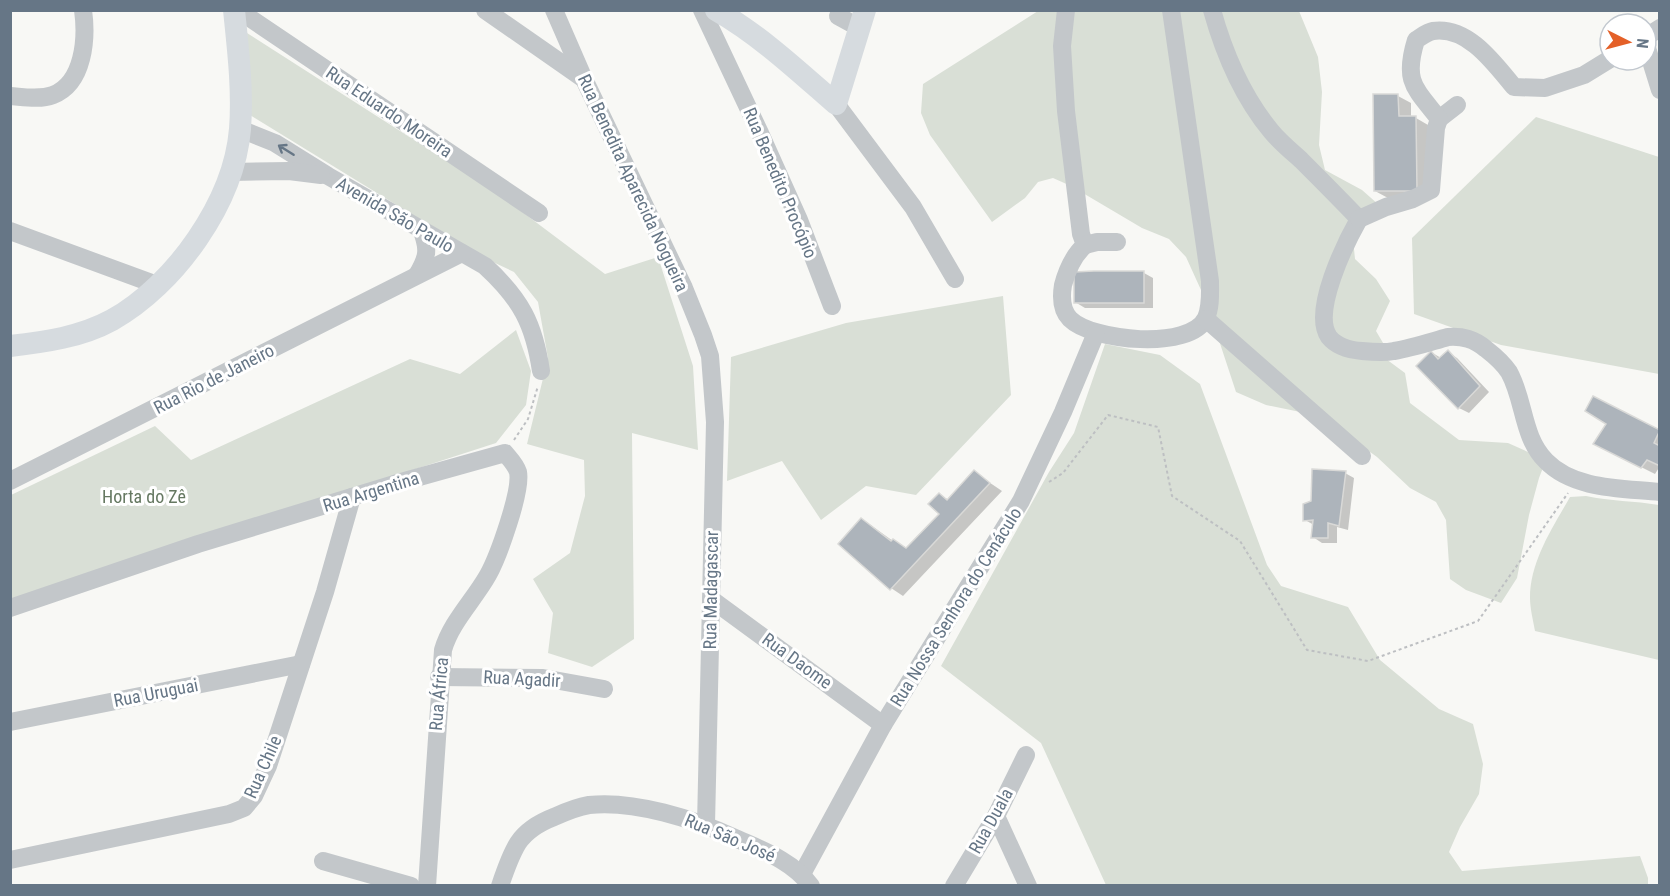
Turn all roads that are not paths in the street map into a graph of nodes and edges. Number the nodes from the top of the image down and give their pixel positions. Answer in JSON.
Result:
{"nodes":[{"id":1,"x":83,"y":10,"type":"edge"},
{"id":2,"x":236,"y":10,"type":"edge"},
{"id":3,"x":485,"y":10,"type":"edge"},
{"id":4,"x":554,"y":10,"type":"edge"},
{"id":5,"x":702,"y":10,"type":"edge"},
{"id":6,"x":1066,"y":10,"type":"edge"},
{"id":7,"x":1171,"y":10,"type":"edge"},
{"id":8,"x":1212,"y":10,"type":"edge"},
{"id":9,"x":723,"y":15,"type":"edge"},
{"id":10,"x":838,"y":16,"type":"dead end"},
{"id":11,"x":863,"y":20,"type":"edge"},
{"id":12,"x":725,"y":61,"type":"junction"},
{"id":13,"x":1598,"y":66,"type":"edge"},
{"id":14,"x":1654,"y":72,"type":"edge"},
{"id":15,"x":584,"y":80,"type":"junction"},
{"id":16,"x":1659,"y":90,"type":"edge"},
{"id":17,"x":10,"y":96,"type":"edge"},
{"id":18,"x":836,"y":104,"type":"junction"},
{"id":19,"x":1457,"y":105,"type":"dead end"},
{"id":20,"x":1439,"y":119,"type":"junction"},
{"id":21,"x":240,"y":129,"type":"junction"},
{"id":22,"x":231,"y":172,"type":"junction"},
{"id":23,"x":328,"y":177,"type":"junction"},
{"id":24,"x":539,"y":213,"type":"dead end"},
{"id":25,"x":1359,"y":219,"type":"junction"},
{"id":26,"x":421,"y":229,"type":"junction"},
{"id":27,"x":10,"y":231,"type":"edge"},
{"id":28,"x":1117,"y":242,"type":"dead end"},
{"id":29,"x":1085,"y":245,"type":"junction"},
{"id":30,"x":462,"y":253,"type":"junction"},
{"id":31,"x":417,"y":275,"type":"junction"},
{"id":32,"x":955,"y":279,"type":"dead end"},
{"id":33,"x":157,"y":285,"type":"junction"},
{"id":34,"x":832,"y":306,"type":"dead end"},
{"id":35,"x":1206,"y":319,"type":"junction"},
{"id":36,"x":1096,"y":333,"type":"junction"},
{"id":37,"x":10,"y":346,"type":"edge"},
{"id":38,"x":710,"y":356,"type":"joint"},
{"id":39,"x":541,"y":371,"type":"road end"},
{"id":40,"x":505,"y":453,"type":"joint"},
{"id":41,"x":1362,"y":456,"type":"dead end"},
{"id":42,"x":10,"y":481,"type":"edge"},
{"id":43,"x":1659,"y":492,"type":"edge"},
{"id":44,"x":352,"y":497,"type":"junction"},
{"id":45,"x":711,"y":599,"type":"junction"},
{"id":46,"x":10,"y":608,"type":"edge"},
{"id":47,"x":302,"y":664,"type":"junction"},
{"id":48,"x":440,"y":677,"type":"junction"},
{"id":49,"x":604,"y":689,"type":"dead end"},
{"id":50,"x":10,"y":722,"type":"edge"},
{"id":51,"x":883,"y":725,"type":"junction"},
{"id":52,"x":1026,"y":755,"type":"dead end"},
{"id":53,"x":996,"y":816,"type":"junction"},
{"id":54,"x":706,"y":825,"type":"junction"},
{"id":55,"x":10,"y":860,"type":"edge"},
{"id":56,"x":323,"y":861,"type":"dead end"},
{"id":57,"x":807,"y":880,"type":"edge"},
{"id":58,"x":411,"y":885,"type":"edge"},
{"id":59,"x":427,"y":885,"type":"edge"},
{"id":60,"x":500,"y":885,"type":"edge"},
{"id":61,"x":954,"y":885,"type":"edge"},
{"id":62,"x":1028,"y":885,"type":"edge"}],
"edges":[{"from":1,"to":17,"type":"street"},
{"from":2,"to":21,"type":"main road"},
{"from":2,"to":24,"type":"street","name":"Rua Eduardo Moreira"},
{"from":3,"to":15,"type":"street"},
{"from":4,"to":15,"type":"street","name":"Rua Benedita Aparecida Nogueira"},
{"from":5,"to":12,"type":"street","name":"Rua Benedito Procópio"},
{"from":6,"to":29,"type":"street"},
{"from":7,"to":35,"type":"street"},
{"from":8,"to":25,"type":"street"},
{"from":9,"to":12,"type":"street","name":"Rua Benedito Procópio"},
{"from":9,"to":18,"type":"main road"},
{"from":10,"to":11,"type":"street"},
{"from":11,"to":18,"type":"main road"},
{"from":12,"to":34,"type":"street","name":"Rua Benedito Procópio"},
{"from":13,"to":20,"type":"street"},
{"from":14,"to":16,"type":"street"},
{"from":15,"to":38,"type":"street","name":"Rua Benedita Aparecida Nogueira"},
{"from":18,"to":32,"type":"street"},
{"from":19,"to":20,"type":"street"},
{"from":20,"to":25,"type":"street"},
{"from":21,"to":22,"type":"main road"},
{"from":23,"to":21,"type":"street","name":"Avenida São Paulo","one_way":true},
{"from":22,"to":23,"type":"street","name":"Avenida São Paulo"},
{"from":22,"to":33,"type":"main road"},
{"from":23,"to":26,"type":"street","name":"Avenida São Paulo"},
{"from":25,"to":43,"type":"street"},
{"from":26,"to":30,"type":"street","name":"Avenida São Paulo"},
{"from":26,"to":31,"type":"street"},
{"from":27,"to":33,"type":"street"},
{"from":28,"to":29,"type":"street"},
{"from":29,"to":36,"type":"street"},
{"from":30,"to":31,"type":"street","name":"Rua Rio de Janeiro"},
{"from":30,"to":39,"type":"street"},
{"from":31,"to":42,"type":"street","name":"Rua Rio de Janeiro"},
{"from":33,"to":37,"type":"main road"},
{"from":35,"to":36,"type":"street"},
{"from":35,"to":41,"type":"street"},
{"from":36,"to":51,"type":"street","name":"Rua Nossa Senhora do Cenáculo"},
{"from":38,"to":45,"type":"street","name":"Rua Madagascar"},
{"from":40,"to":44,"type":"street","name":"Rua Argentina"},
{"from":40,"to":48,"type":"street","name":"Rua África"},
{"from":44,"to":46,"type":"street","name":"Rua Argentina"},
{"from":44,"to":47,"type":"street","name":"Rua Chile"},
{"from":45,"to":51,"type":"street","name":"Rua Daome"},
{"from":45,"to":54,"type":"street","name":"Rua Madagascar"},
{"from":47,"to":50,"type":"street","name":"Rua Uruguai"},
{"from":47,"to":55,"type":"street","name":"Rua Chile"},
{"from":48,"to":49,"type":"street","name":"Rua Agadir"},
{"from":48,"to":59,"type":"street","name":"Rua África"},
{"from":51,"to":57,"type":"street","name":"Rua Nossa Senhora do Cenáculo"},
{"from":52,"to":53,"type":"street","name":"Rua Duala"},
{"from":53,"to":61,"type":"street","name":"Rua Duala"},
{"from":53,"to":62,"type":"street"},
{"from":54,"to":57,"type":"street","name":"Rua São José"},
{"from":54,"to":60,"type":"street","name":"Rua São José"},
{"from":56,"to":58,"type":"street"}]}
